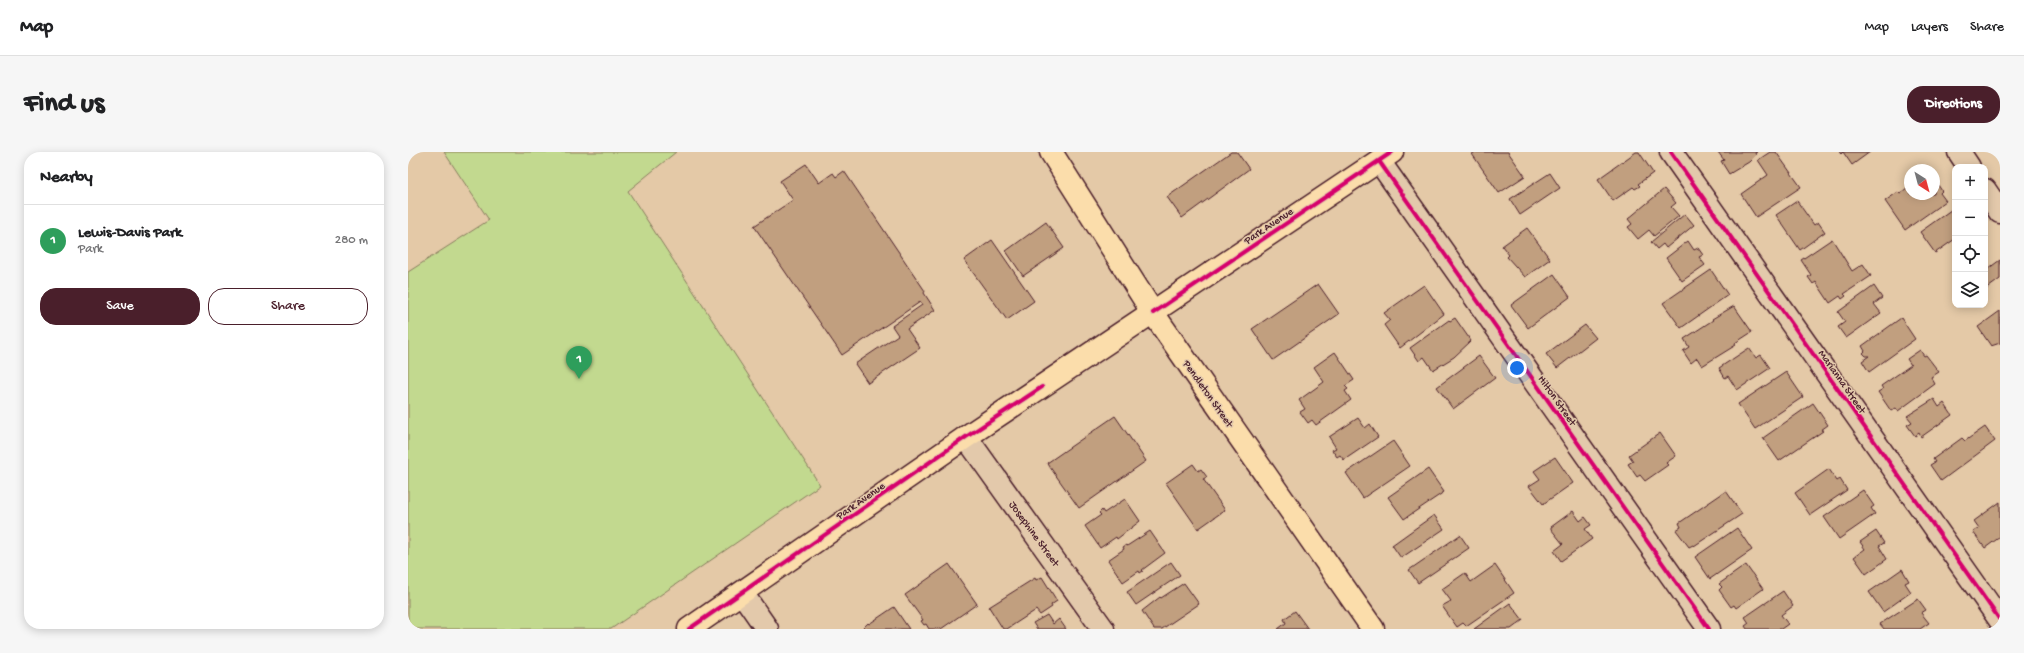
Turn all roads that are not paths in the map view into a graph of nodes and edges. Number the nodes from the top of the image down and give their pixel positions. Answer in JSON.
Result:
{"nodes":[{"id":1,"x":1051,"y":152,"type":"edge"},
{"id":2,"x":1670,"y":152,"type":"edge"},
{"id":3,"x":1959,"y":152,"type":"edge"},
{"id":4,"x":1385,"y":157,"type":"edge"},
{"id":5,"x":1967,"y":164,"type":"edge"},
{"id":6,"x":1988,"y":194,"type":"edge"},
{"id":7,"x":2000,"y":212,"type":"edge"},
{"id":8,"x":1153,"y":313,"type":"junction"},
{"id":9,"x":966,"y":437,"type":"junction"},
{"id":10,"x":742,"y":593,"type":"junction"},
{"id":11,"x":2000,"y":620,"type":"edge"},
{"id":12,"x":689,"y":629,"type":"edge"},
{"id":13,"x":767,"y":629,"type":"edge"},
{"id":14,"x":1103,"y":629,"type":"edge"},
{"id":15,"x":1373,"y":629,"type":"edge"},
{"id":16,"x":1709,"y":629,"type":"edge"}],
"edges":[{"from":1,"to":8,"type":"main road","name":"Pendleton Street"},
{"from":2,"to":11,"type":"street","name":"Marianna Street"},
{"from":3,"to":5,"type":"street"},
{"from":4,"to":8,"type":"main road","name":"Park Avenue"},
{"from":4,"to":16,"type":"street","name":"Hilton Street"},
{"from":6,"to":7,"type":"street"},
{"from":8,"to":9,"type":"main road","name":"Park Avenue"},
{"from":8,"to":15,"type":"main road","name":"Pendleton Street"},
{"from":9,"to":10,"type":"main road","name":"Park Avenue"},
{"from":9,"to":14,"type":"street","name":"Josephine Street"},
{"from":10,"to":12,"type":"main road","name":"Park Avenue"},
{"from":10,"to":13,"type":"street"}]}
